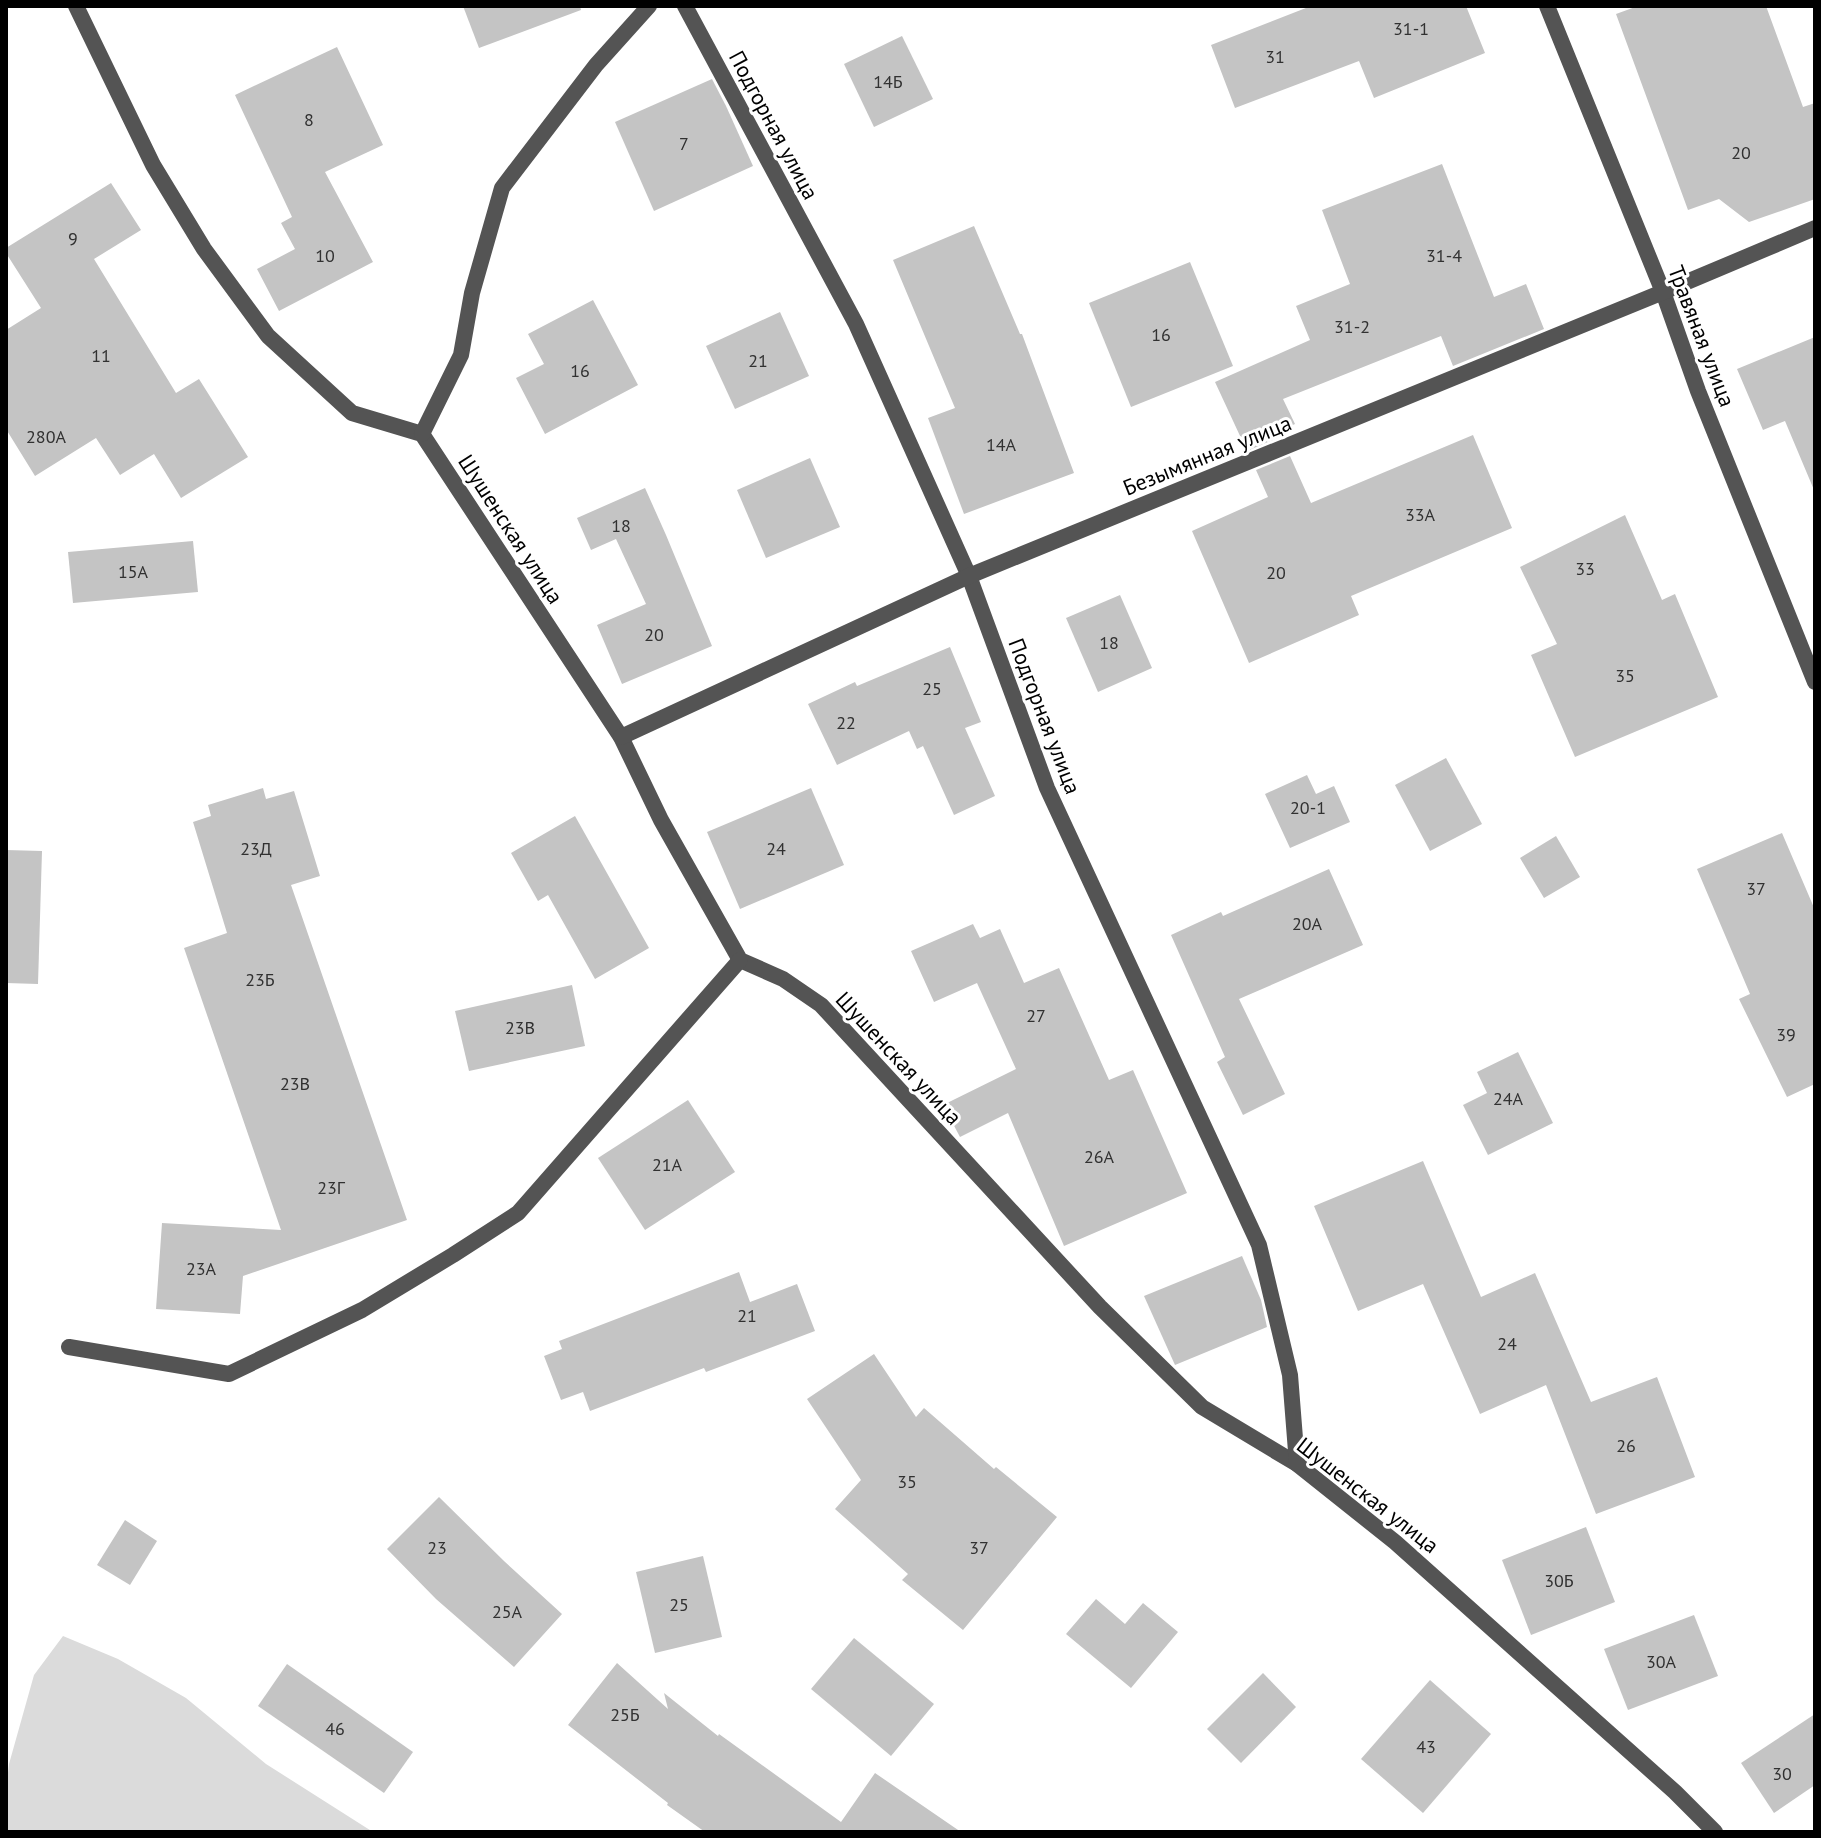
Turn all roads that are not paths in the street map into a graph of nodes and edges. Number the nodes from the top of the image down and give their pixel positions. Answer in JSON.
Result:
{"nodes":[{"id":1,"x":76,"y":6,"type":"edge"},
{"id":2,"x":649,"y":6,"type":"edge"},
{"id":3,"x":685,"y":6,"type":"edge"},
{"id":4,"x":1547,"y":6,"type":"edge"},
{"id":5,"x":1815,"y":228,"type":"edge"},
{"id":6,"x":1663,"y":292,"type":"junction"},
{"id":7,"x":422,"y":434,"type":"junction"},
{"id":8,"x":969,"y":576,"type":"junction"},
{"id":9,"x":1815,"y":682,"type":"edge"},
{"id":10,"x":621,"y":737,"type":"junction"},
{"id":11,"x":740,"y":960,"type":"junction"},
{"id":12,"x":69,"y":1347,"type":"dead end"},
{"id":13,"x":1297,"y":1464,"type":"junction"},
{"id":14,"x":1715,"y":1832,"type":"edge"}],
"edges":[{"from":1,"to":7,"type":"street"},
{"from":2,"to":7,"type":"street"},
{"from":3,"to":8,"type":"street","name":"Подгорная улица"},
{"from":4,"to":6,"type":"street","name":"Травяная улица"},
{"from":5,"to":6,"type":"street","name":"Безымянная улица"},
{"from":6,"to":8,"type":"street","name":"Безымянная улица"},
{"from":6,"to":9,"type":"street","name":"Травяная улица"},
{"from":7,"to":10,"type":"street","name":"Шушенская улица"},
{"from":8,"to":10,"type":"street","name":"Безымянная улица"},
{"from":8,"to":13,"type":"street","name":"Подгорная улица"},
{"from":10,"to":11,"type":"street","name":"Шушенская улица"},
{"from":11,"to":12,"type":"street"},
{"from":11,"to":13,"type":"street","name":"Шушенская улица"},
{"from":13,"to":14,"type":"street","name":"Шушенская улица"}]}
